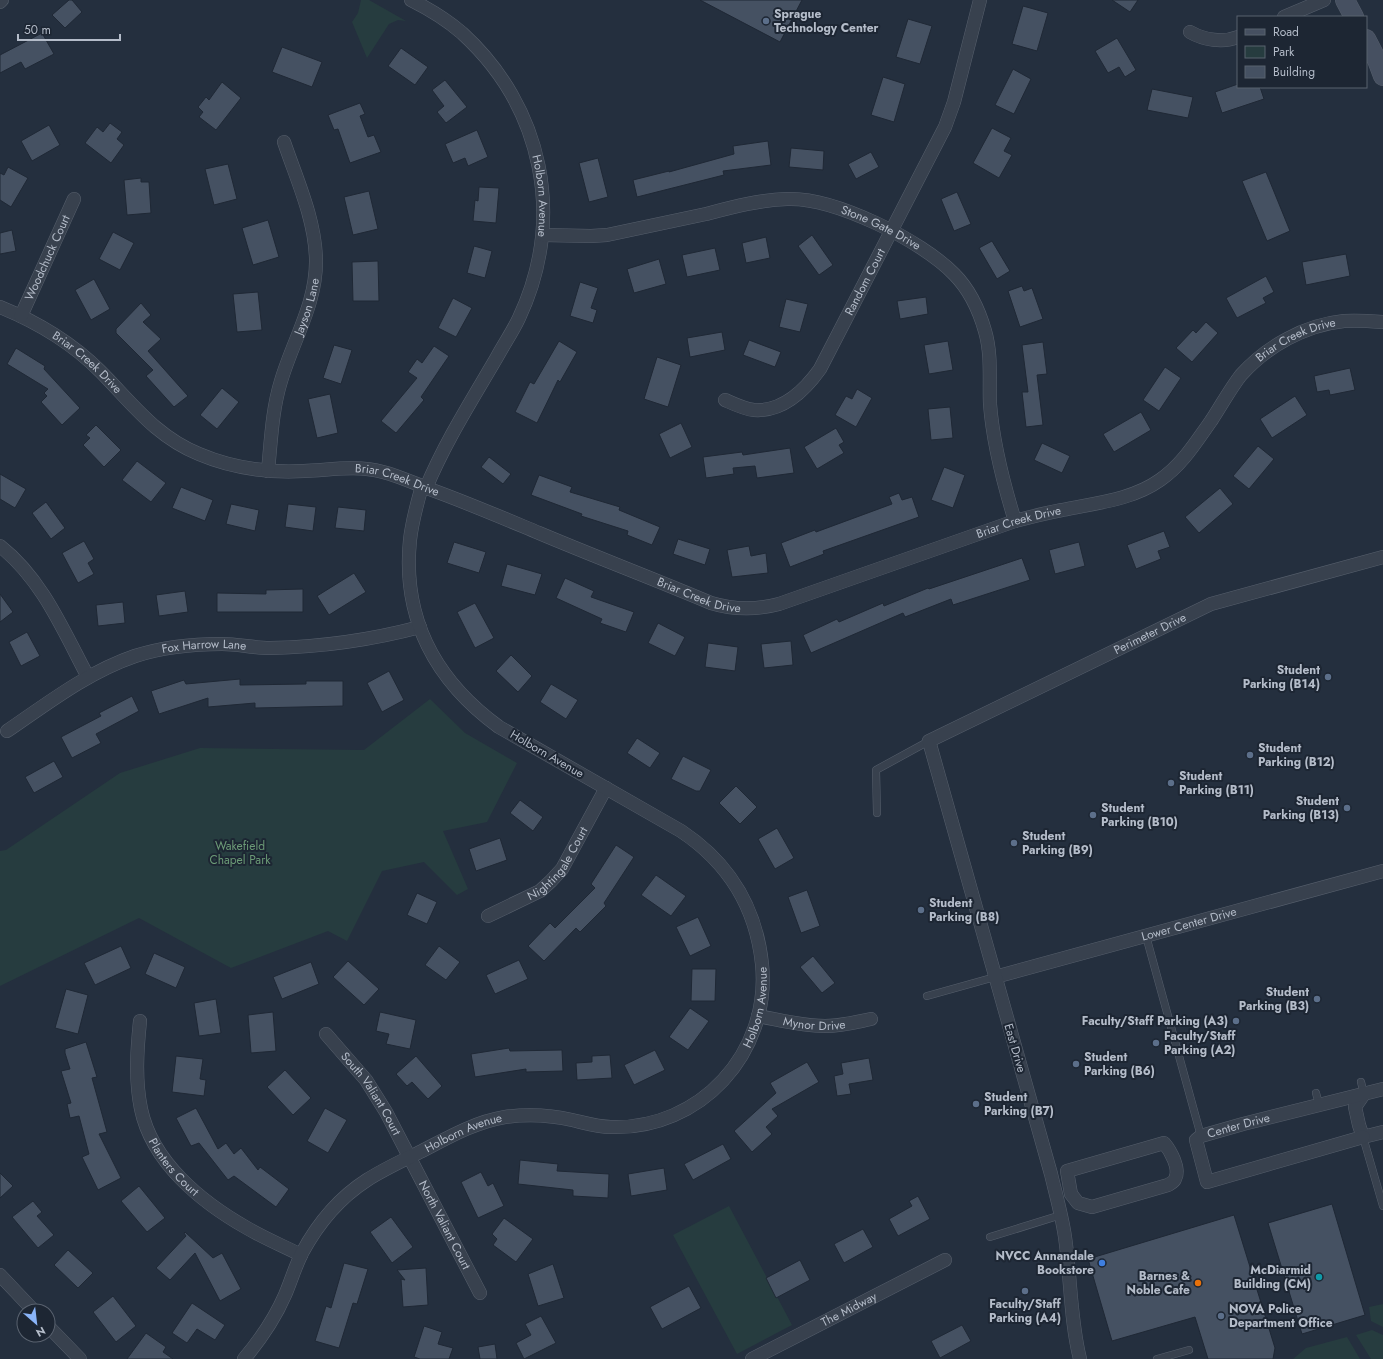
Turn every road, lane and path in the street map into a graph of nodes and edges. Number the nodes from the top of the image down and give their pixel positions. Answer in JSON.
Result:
{"nodes":[{"id":1,"x":2,"y":0,"type":"edge"},
{"id":2,"x":411,"y":0,"type":"edge"},
{"id":3,"x":980,"y":0,"type":"edge"},
{"id":4,"x":1324,"y":0,"type":"edge"},
{"id":5,"x":1345,"y":0,"type":"edge"},
{"id":6,"x":0,"y":2,"type":"edge"},
{"id":7,"x":1286,"y":16,"type":"edge"},
{"id":8,"x":1353,"y":16,"type":"edge"},
{"id":9,"x":1190,"y":32,"type":"dead end"},
{"id":10,"x":1237,"y":37,"type":"edge"},
{"id":11,"x":1367,"y":41,"type":"edge"},
{"id":12,"x":1383,"y":76,"type":"edge"},
{"id":13,"x":284,"y":142,"type":"dead end"},
{"id":14,"x":74,"y":199,"type":"dead end"},
{"id":15,"x":891,"y":231,"type":"junction"},
{"id":16,"x":543,"y":235,"type":"junction"},
{"id":17,"x":0,"y":307,"type":"edge"},
{"id":18,"x":21,"y":316,"type":"junction"},
{"id":19,"x":1383,"y":322,"type":"edge"},
{"id":20,"x":724,"y":400,"type":"dead end"},
{"id":21,"x":268,"y":471,"type":"junction"},
{"id":22,"x":424,"y":487,"type":"junction"},
{"id":23,"x":1015,"y":521,"type":"junction"},
{"id":24,"x":0,"y":546,"type":"edge"},
{"id":25,"x":1383,"y":557,"type":"edge"},
{"id":26,"x":420,"y":627,"type":"junction"},
{"id":27,"x":88,"y":677,"type":"junction"},
{"id":28,"x":7,"y":731,"type":"dead end"},
{"id":29,"x":929,"y":741,"type":"junction"},
{"id":30,"x":606,"y":788,"type":"junction"},
{"id":31,"x":877,"y":814,"type":"dead end"},
{"id":32,"x":1383,"y":871,"type":"edge"},
{"id":33,"x":488,"y":916,"type":"dead end"},
{"id":34,"x":1146,"y":936,"type":"junction"},
{"id":35,"x":995,"y":977,"type":"junction"},
{"id":36,"x":927,"y":996,"type":"dead end"},
{"id":37,"x":758,"y":1016,"type":"junction"},
{"id":38,"x":871,"y":1019,"type":"dead end"},
{"id":39,"x":140,"y":1021,"type":"dead end"},
{"id":40,"x":326,"y":1034,"type":"dead end"},
{"id":41,"x":1362,"y":1088,"type":"junction"},
{"id":42,"x":1383,"y":1089,"type":"edge"},
{"id":43,"x":1383,"y":1132,"type":"edge"},
{"id":44,"x":1201,"y":1136,"type":"junction"},
{"id":45,"x":1363,"y":1137,"type":"junction"},
{"id":46,"x":410,"y":1157,"type":"junction"},
{"id":47,"x":1067,"y":1171,"type":"junction"},
{"id":48,"x":1051,"y":1174,"type":"junction"},
{"id":49,"x":1078,"y":1204,"type":"junction"},
{"id":50,"x":1383,"y":1206,"type":"edge"},
{"id":51,"x":1061,"y":1215,"type":"junction"},
{"id":52,"x":990,"y":1236,"type":"dead end"},
{"id":53,"x":301,"y":1255,"type":"junction"},
{"id":54,"x":945,"y":1260,"type":"dead end"},
{"id":55,"x":0,"y":1275,"type":"edge"},
{"id":56,"x":480,"y":1293,"type":"dead end"},
{"id":57,"x":26,"y":1303,"type":"edge"},
{"id":58,"x":56,"y":1334,"type":"edge"},
{"id":59,"x":1188,"y":1350,"type":"dead end"},
{"id":60,"x":80,"y":1359,"type":"edge"},
{"id":61,"x":244,"y":1359,"type":"edge"},
{"id":62,"x":752,"y":1359,"type":"edge"},
{"id":63,"x":1080,"y":1359,"type":"edge"},
{"id":64,"x":1157,"y":1359,"type":"edge"}],
"edges":[{"from":1,"to":6,"type":"street"},
{"from":2,"to":16,"type":"street","name":"Holborn Avenue"},
{"from":3,"to":15,"type":"street","name":"Random Court"},
{"from":4,"to":7,"type":"street"},
{"from":5,"to":8,"type":"main road"},
{"from":9,"to":10,"type":"street"},
{"from":11,"to":12,"type":"main road"},
{"from":13,"to":21,"type":"street","name":"Jayson Lane"},
{"from":14,"to":18,"type":"street","name":"Woodchuck Court"},
{"from":15,"to":16,"type":"street","name":"Stone Gate Drive"},
{"from":15,"to":20,"type":"street","name":"Random Court"},
{"from":15,"to":23,"type":"street","name":"Stone Gate Drive"},
{"from":16,"to":22,"type":"street","name":"Holborn Avenue"},
{"from":17,"to":18,"type":"street","name":"Briar Creek Drive"},
{"from":18,"to":21,"type":"street","name":"Briar Creek Drive"},
{"from":19,"to":23,"type":"street","name":"Briar Creek Drive"},
{"from":21,"to":22,"type":"street","name":"Briar Creek Drive"},
{"from":22,"to":23,"type":"street","name":"Briar Creek Drive"},
{"from":22,"to":26,"type":"street","name":"Holborn Avenue"},
{"from":24,"to":27,"type":"street"},
{"from":25,"to":29,"type":"street","name":"Perimeter Drive"},
{"from":26,"to":27,"type":"street","name":"Fox Harrow Lane"},
{"from":26,"to":30,"type":"street","name":"Holborn Avenue"},
{"from":27,"to":28,"type":"street","name":"Fox Harrow Lane"},
{"from":29,"to":31,"type":"lane"},
{"from":29,"to":35,"type":"street","name":"East Drive"},
{"from":30,"to":33,"type":"street","name":"Nightingale Court"},
{"from":30,"to":37,"type":"street","name":"Holborn Avenue"},
{"from":32,"to":34,"type":"street","name":"Lower Center Drive"},
{"from":34,"to":35,"type":"street","name":"Lower Center Drive"},
{"from":34,"to":44,"type":"lane"},
{"from":35,"to":36,"type":"lane"},
{"from":35,"to":48,"type":"street","name":"East Drive"},
{"from":37,"to":38,"type":"street","name":"Mynor Drive"},
{"from":37,"to":46,"type":"street","name":"Holborn Avenue"},
{"from":39,"to":53,"type":"street","name":"Planters Court"},
{"from":40,"to":46,"type":"street","name":"South Valiant Court"},
{"from":41,"to":42,"type":"street","name":"Center Drive"},
{"from":41,"to":44,"type":"street","name":"Center Drive"},
{"from":41,"to":45,"type":"street"},
{"from":43,"to":45,"type":"street","name":"Center Drive"},
{"from":44,"to":45,"type":"street","name":"Center Drive"},
{"from":45,"to":50,"type":"lane"},
{"from":46,"to":53,"type":"street","name":"Holborn Avenue"},
{"from":46,"to":56,"type":"street","name":"North Valiant Court"},
{"from":47,"to":48,"type":"street"},
{"from":47,"to":49,"type":"street"},
{"from":47,"to":49,"type":"street"},
{"from":48,"to":51,"type":"street","name":"East Drive"},
{"from":49,"to":51,"type":"street"},
{"from":51,"to":52,"type":"lane"},
{"from":51,"to":63,"type":"street","name":"East Drive"},
{"from":53,"to":61,"type":"street","name":"Holborn Avenue"},
{"from":54,"to":62,"type":"street","name":"The Midway"},
{"from":55,"to":57,"type":"street"},
{"from":58,"to":60,"type":"street"},
{"from":59,"to":64,"type":"lane"}]}
